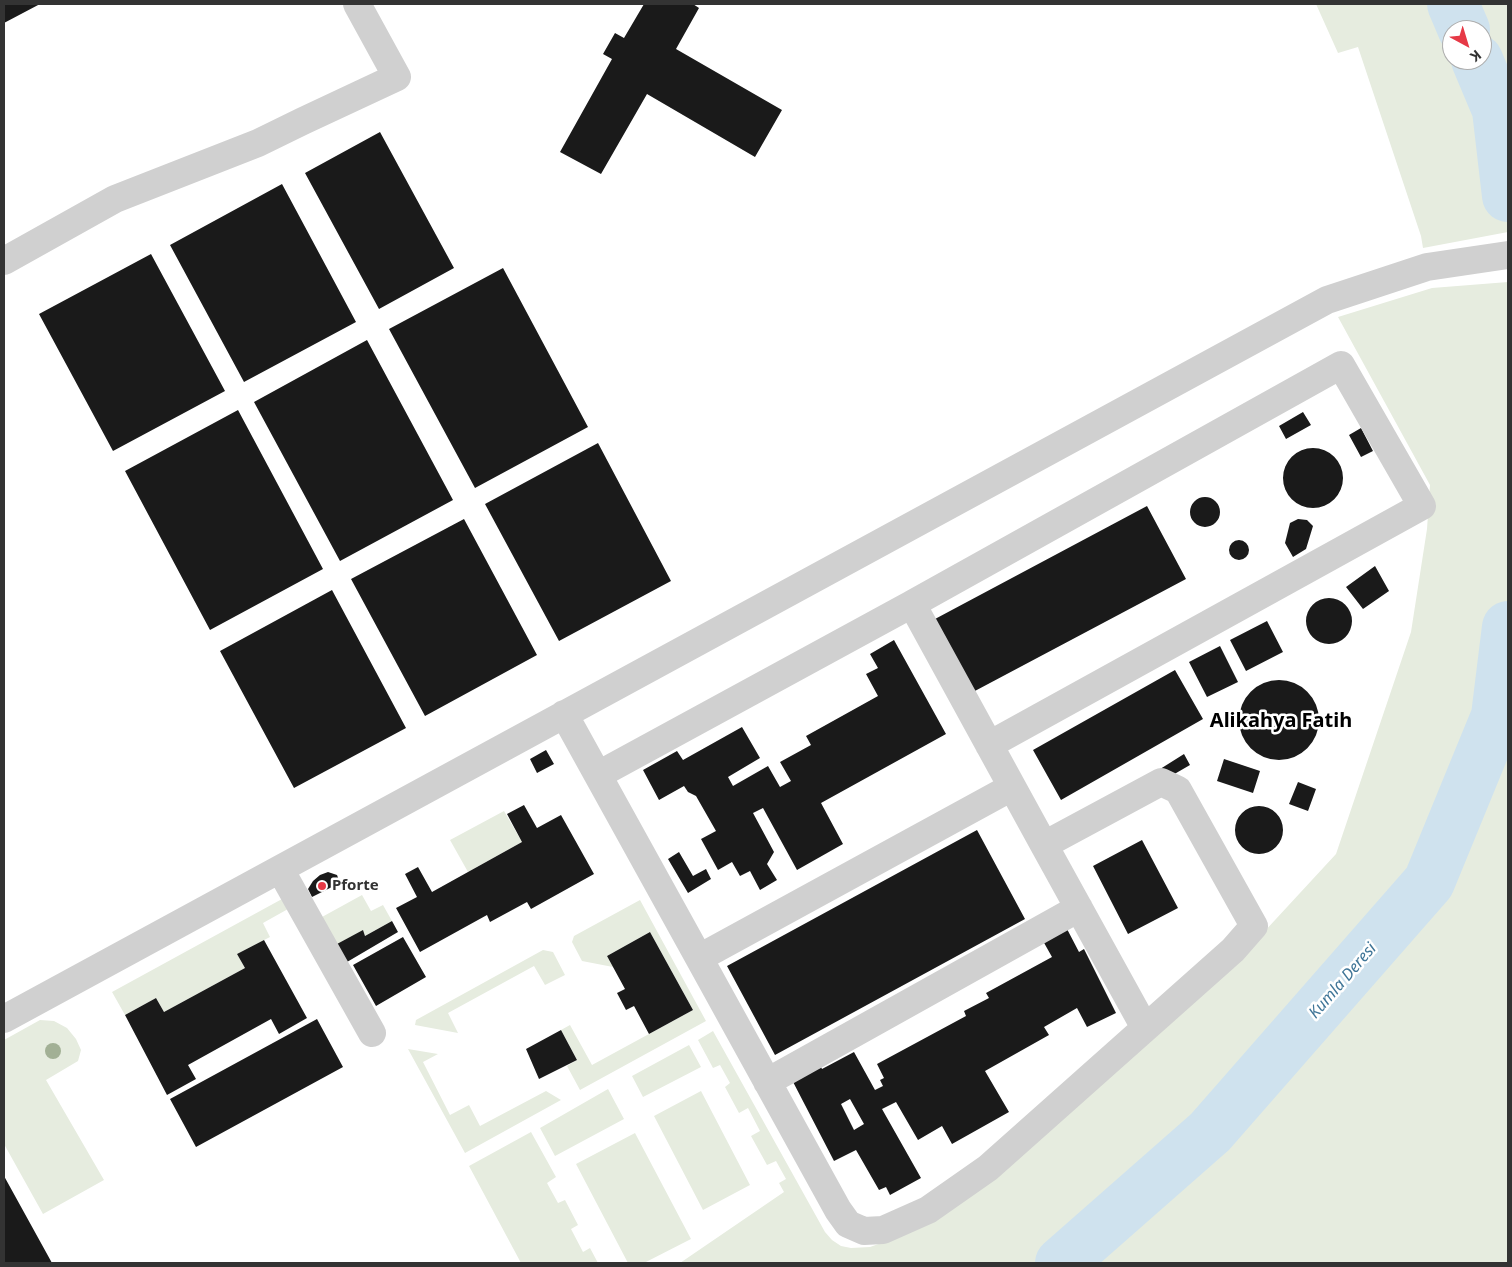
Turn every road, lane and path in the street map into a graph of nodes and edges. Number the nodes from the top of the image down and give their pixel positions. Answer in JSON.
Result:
{"nodes":[{"id":1,"x":357,"y":4,"type":"edge"},
{"id":2,"x":1508,"y":255,"type":"edge"},
{"id":3,"x":4,"y":261,"type":"edge"},
{"id":4,"x":912,"y":604,"type":"junction"},
{"id":5,"x":564,"y":714,"type":"junction"},
{"id":6,"x":989,"y":744,"type":"junction"},
{"id":7,"x":598,"y":775,"type":"junction"},
{"id":8,"x":1012,"y":787,"type":"junction"},
{"id":9,"x":1044,"y":845,"type":"junction"},
{"id":10,"x":280,"y":869,"type":"junction"},
{"id":11,"x":1079,"y":908,"type":"junction"},
{"id":12,"x":698,"y":958,"type":"junction"},
{"id":13,"x":4,"y":1019,"type":"edge"},
{"id":14,"x":1145,"y":1028,"type":"junction"},
{"id":15,"x":372,"y":1033,"type":"dead end"},
{"id":16,"x":767,"y":1082,"type":"junction"}],
"edges":[{"from":1,"to":3,"type":"lane"},
{"from":2,"to":5,"type":"lane"},
{"from":4,"to":6,"type":"lane"},
{"from":4,"to":6,"type":"lane"},
{"from":4,"to":7,"type":"lane"},
{"from":5,"to":7,"type":"lane"},
{"from":5,"to":10,"type":"lane"},
{"from":6,"to":8,"type":"lane"},
{"from":7,"to":12,"type":"lane"},
{"from":8,"to":9,"type":"lane"},
{"from":8,"to":12,"type":"lane"},
{"from":9,"to":11,"type":"lane"},
{"from":9,"to":14,"type":"lane"},
{"from":10,"to":13,"type":"lane"},
{"from":10,"to":15,"type":"lane"},
{"from":11,"to":14,"type":"lane"},
{"from":11,"to":16,"type":"lane"},
{"from":12,"to":16,"type":"lane"},
{"from":14,"to":16,"type":"lane"}]}
